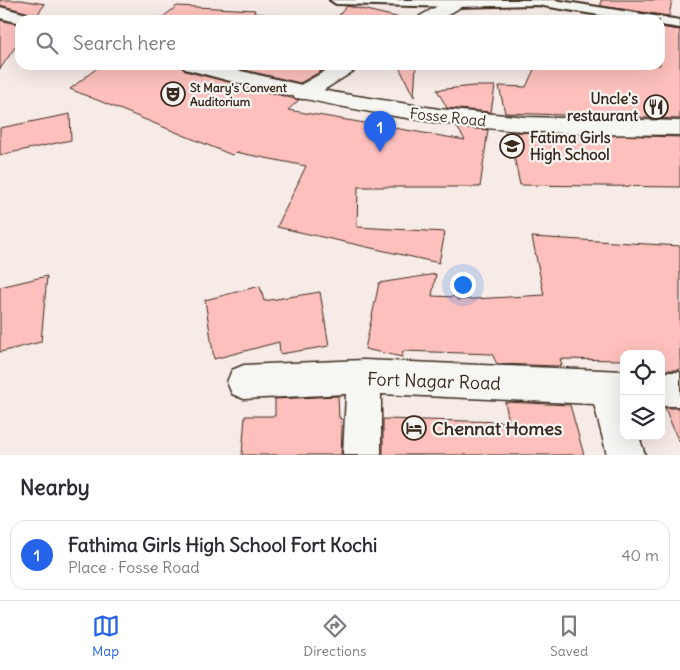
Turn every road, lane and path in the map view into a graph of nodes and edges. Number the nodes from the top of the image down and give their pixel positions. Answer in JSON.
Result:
{"nodes":[{"id":1,"x":336,"y":0,"type":"edge"},
{"id":2,"x":413,"y":1,"type":"edge"},
{"id":3,"x":457,"y":2,"type":"edge"},
{"id":4,"x":0,"y":12,"type":"edge"},
{"id":5,"x":435,"y":15,"type":"edge"},
{"id":6,"x":623,"y":15,"type":"edge"},
{"id":7,"x":15,"y":16,"type":"edge"},
{"id":8,"x":665,"y":22,"type":"edge"},
{"id":9,"x":680,"y":24,"type":"edge"},
{"id":10,"x":211,"y":70,"type":"edge"},
{"id":11,"x":342,"y":70,"type":"edge"},
{"id":12,"x":302,"y":94,"type":"junction"},
{"id":13,"x":680,"y":128,"type":"edge"},
{"id":14,"x":364,"y":377,"type":"junction"},
{"id":15,"x":244,"y":382,"type":"dead end"},
{"id":16,"x":615,"y":388,"type":"edge"},
{"id":17,"x":665,"y":389,"type":"edge"},
{"id":18,"x":680,"y":389,"type":"edge"},
{"id":19,"x":362,"y":455,"type":"edge"},
{"id":20,"x":626,"y":455,"type":"edge"}],
"edges":[{"from":1,"to":2,"type":"lane"},
{"from":2,"to":3,"type":"lane"},
{"from":3,"to":5,"type":"street"},
{"from":3,"to":6,"type":"lane"},
{"from":4,"to":7,"type":"street"},
{"from":8,"to":9,"type":"lane"},
{"from":10,"to":12,"type":"street","name":"Fosse Road"},
{"from":11,"to":12,"type":"street"},
{"from":12,"to":13,"type":"street","name":"Fosse Road"},
{"from":14,"to":15,"type":"street","name":"Fort Nagar Road"},
{"from":14,"to":16,"type":"street","name":"Fort Nagar Road"},
{"from":14,"to":19,"type":"street"},
{"from":16,"to":20,"type":"street"},
{"from":17,"to":18,"type":"street"}]}
